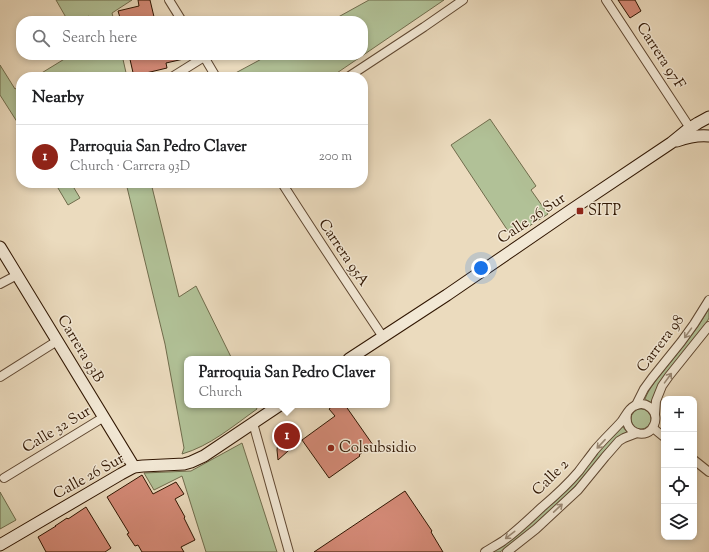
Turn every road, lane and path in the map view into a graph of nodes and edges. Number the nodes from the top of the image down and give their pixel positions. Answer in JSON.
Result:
{"nodes":[{"id":1,"x":169,"y":0,"type":"edge"},
{"id":2,"x":463,"y":0,"type":"edge"},
{"id":3,"x":606,"y":0,"type":"edge"},
{"id":4,"x":179,"y":16,"type":"edge"},
{"id":5,"x":197,"y":60,"type":"edge"},
{"id":6,"x":205,"y":60,"type":"edge"},
{"id":7,"x":179,"y":72,"type":"edge"},
{"id":8,"x":213,"y":72,"type":"edge"},
{"id":9,"x":356,"y":72,"type":"edge"},
{"id":10,"x":709,"y":117,"type":"edge"},
{"id":11,"x":690,"y":128,"type":"junction"},
{"id":12,"x":709,"y":136,"type":"edge"},
{"id":13,"x":671,"y":143,"type":"junction"},
{"id":14,"x":285,"y":188,"type":"edge"},
{"id":15,"x":0,"y":247,"type":"edge"},
{"id":16,"x":17,"y":275,"type":"junction"},
{"id":17,"x":0,"y":284,"type":"edge"},
{"id":18,"x":709,"y":300,"type":"edge"},
{"id":19,"x":709,"y":326,"type":"edge"},
{"id":20,"x":383,"y":337,"type":"junction"},
{"id":21,"x":57,"y":341,"type":"junction"},
{"id":22,"x":354,"y":356,"type":"edge"},
{"id":23,"x":0,"y":377,"type":"edge"},
{"id":24,"x":636,"y":405,"type":"junction"},
{"id":25,"x":276,"y":408,"type":"edge"},
{"id":26,"x":627,"y":414,"type":"junction"},
{"id":27,"x":655,"y":414,"type":"junction"},
{"id":28,"x":104,"y":417,"type":"junction"},
{"id":29,"x":253,"y":423,"type":"junction"},
{"id":30,"x":653,"y":428,"type":"junction"},
{"id":31,"x":637,"y":433,"type":"junction"},
{"id":32,"x":661,"y":435,"type":"edge"},
{"id":33,"x":697,"y":462,"type":"edge"},
{"id":34,"x":134,"y":467,"type":"junction"},
{"id":35,"x":709,"y":472,"type":"edge"},
{"id":36,"x":4,"y":478,"type":"dead end"},
{"id":37,"x":0,"y":545,"type":"edge"},
{"id":38,"x":289,"y":552,"type":"edge"},
{"id":39,"x":485,"y":552,"type":"edge"},
{"id":40,"x":507,"y":552,"type":"edge"}],
"edges":[{"from":1,"to":4,"type":"street"},
{"from":2,"to":9,"type":"street"},
{"from":3,"to":11,"type":"street","name":"Carrera 97F"},
{"from":5,"to":7,"type":"street"},
{"from":6,"to":8,"type":"street"},
{"from":10,"to":11,"type":"street","name":"Calle 26 Sur"},
{"from":11,"to":13,"type":"street","name":"Calle 26 Sur"},
{"from":12,"to":13,"type":"street","name":"Calle 26 Sur"},
{"from":13,"to":20,"type":"street","name":"Calle 26 Sur"},
{"from":14,"to":20,"type":"street","name":"Carrera 95A"},
{"from":15,"to":16,"type":"street","name":"Carrera 93B"},
{"from":16,"to":17,"type":"street"},
{"from":16,"to":21,"type":"street","name":"Carrera 93B"},
{"from":18,"to":24,"type":"street","name":"Carrera 98","one_way":true},
{"from":27,"to":19,"type":"street","name":"Carrera 98","one_way":true},
{"from":20,"to":22,"type":"street","name":"Calle 26 Sur"},
{"from":21,"to":23,"type":"street"},
{"from":21,"to":28,"type":"street","name":"Carrera 93B"},
{"from":24,"to":26,"type":"street"},
{"from":24,"to":27,"type":"street"},
{"from":25,"to":29,"type":"street","name":"Calle 26 Sur"},
{"from":26,"to":31,"type":"street"},
{"from":26,"to":39,"type":"street","name":"Calle 2","one_way":true},
{"from":27,"to":30,"type":"street"},
{"from":28,"to":34,"type":"street","name":"Carrera 93B"},
{"from":28,"to":36,"type":"street","name":"Calle 32 Sur"},
{"from":29,"to":34,"type":"street","name":"Calle 26 Sur"},
{"from":29,"to":38,"type":"street"},
{"from":30,"to":31,"type":"street"},
{"from":30,"to":32,"type":"street"},
{"from":40,"to":31,"type":"street","name":"Calle 2","one_way":true},
{"from":33,"to":35,"type":"street"},
{"from":34,"to":37,"type":"street","name":"Calle 26 Sur"}]}
